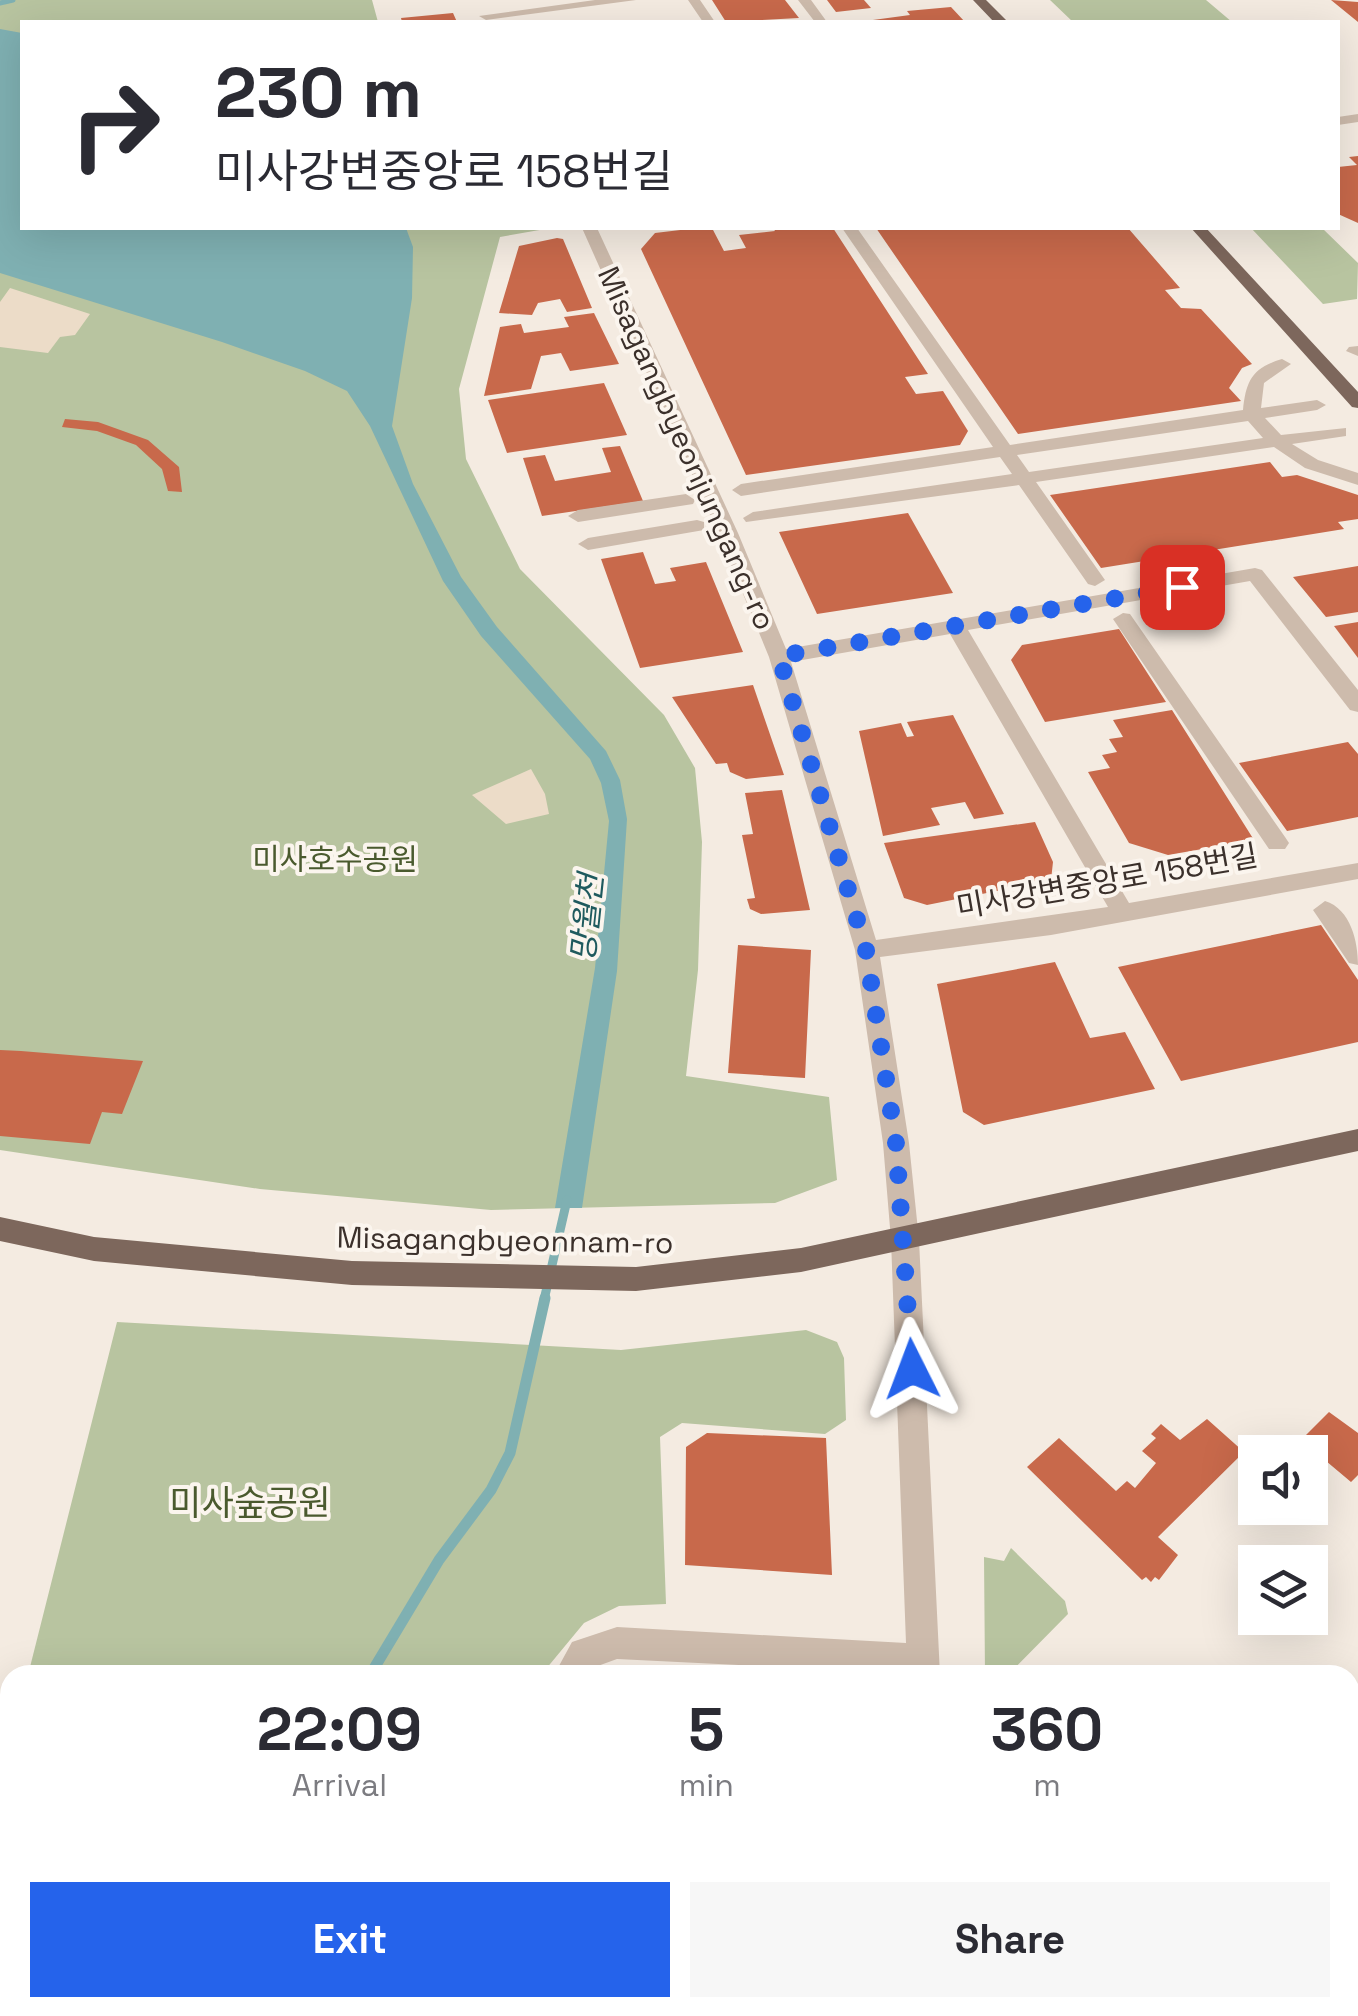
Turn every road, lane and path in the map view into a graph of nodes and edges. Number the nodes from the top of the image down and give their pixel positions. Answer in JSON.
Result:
{"nodes":[{"id":1,"x":630,"y":0,"type":"edge"},
{"id":2,"x":804,"y":0,"type":"edge"},
{"id":3,"x":979,"y":0,"type":"edge"},
{"id":4,"x":590,"y":4,"type":"junction"},
{"id":5,"x":484,"y":13,"type":"edge"},
{"id":6,"x":600,"y":20,"type":"edge"},
{"id":7,"x":819,"y":20,"type":"edge"},
{"id":8,"x":998,"y":20,"type":"edge"},
{"id":9,"x":590,"y":230,"type":"edge"},
{"id":10,"x":850,"y":230,"type":"edge"},
{"id":11,"x":1200,"y":230,"type":"edge"},
{"id":12,"x":1282,"y":364,"type":"dead end"},
{"id":13,"x":1358,"y":403,"type":"edge"},
{"id":14,"x":1316,"y":405,"type":"dead end"},
{"id":15,"x":1252,"y":414,"type":"junction"},
{"id":16,"x":1340,"y":432,"type":"dead end"},
{"id":17,"x":1273,"y":441,"type":"junction"},
{"id":18,"x":1005,"y":452,"type":"junction"},
{"id":19,"x":1023,"y":478,"type":"junction"},
{"id":20,"x":1358,"y":480,"type":"edge"},
{"id":21,"x":741,"y":490,"type":"dead end"},
{"id":22,"x":686,"y":500,"type":"dead end"},
{"id":23,"x":578,"y":516,"type":"dead end"},
{"id":24,"x":753,"y":518,"type":"dead end"},
{"id":25,"x":697,"y":526,"type":"dead end"},
{"id":26,"x":588,"y":544,"type":"dead end"},
{"id":27,"x":1238,"y":555,"type":"dead end"},
{"id":28,"x":1255,"y":574,"type":"junction"},
{"id":29,"x":1095,"y":580,"type":"dead end"},
{"id":30,"x":1122,"y":619,"type":"dead end"},
{"id":31,"x":956,"y":627,"type":"junction"},
{"id":32,"x":779,"y":656,"type":"junction"},
{"id":33,"x":1358,"y":705,"type":"edge"},
{"id":34,"x":1277,"y":843,"type":"dead end"},
{"id":35,"x":1358,"y":871,"type":"edge"},
{"id":36,"x":1325,"y":910,"type":"dead end"},
{"id":37,"x":1122,"y":912,"type":"junction"},
{"id":38,"x":866,"y":950,"type":"junction"},
{"id":39,"x":1358,"y":956,"type":"edge"},
{"id":40,"x":1358,"y":1140,"type":"edge"},
{"id":41,"x":0,"y":1229,"type":"edge"},
{"id":42,"x":905,"y":1240,"type":"junction"},
{"id":43,"x":758,"y":1663,"type":"edge"},
{"id":44,"x":577,"y":1665,"type":"edge"},
{"id":45,"x":841,"y":1665,"type":"edge"},
{"id":46,"x":924,"y":1665,"type":"edge"}],
"edges":[{"from":1,"to":4,"type":"street"},
{"from":2,"to":7,"type":"street"},
{"from":3,"to":8,"type":"main road"},
{"from":4,"to":5,"type":"street"},
{"from":4,"to":6,"type":"street"},
{"from":9,"to":32,"type":"street","name":"Misagangbyeonjungang-ro"},
{"from":10,"to":18,"type":"street"},
{"from":11,"to":13,"type":"main road"},
{"from":12,"to":15,"type":"street"},
{"from":14,"to":15,"type":"street"},
{"from":15,"to":17,"type":"street"},
{"from":15,"to":18,"type":"street"},
{"from":16,"to":17,"type":"street"},
{"from":17,"to":19,"type":"street"},
{"from":17,"to":20,"type":"street"},
{"from":18,"to":19,"type":"street"},
{"from":18,"to":21,"type":"street"},
{"from":19,"to":24,"type":"street"},
{"from":19,"to":29,"type":"street"},
{"from":22,"to":23,"type":"street"},
{"from":25,"to":26,"type":"street"},
{"from":27,"to":28,"type":"street"},
{"from":28,"to":31,"type":"street"},
{"from":28,"to":33,"type":"street"},
{"from":30,"to":34,"type":"street"},
{"from":31,"to":32,"type":"street"},
{"from":31,"to":37,"type":"street"},
{"from":32,"to":38,"type":"street","name":"Misagangbyeonjungang-ro"},
{"from":35,"to":37,"type":"street","name":"미사강변중앙로 158번길"},
{"from":36,"to":39,"type":"street"},
{"from":37,"to":38,"type":"street","name":"미사강변중앙로 158번길"},
{"from":38,"to":42,"type":"street","name":"Misagangbyeonjungang-ro"},
{"from":40,"to":42,"type":"main road","name":"Misagangbyeonnam-ro"},
{"from":41,"to":42,"type":"main road","name":"Misagangbyeonnam-ro"},
{"from":42,"to":46,"type":"street","name":"Misagangbyeonjungang-ro"},
{"from":43,"to":44,"type":"street"},
{"from":43,"to":45,"type":"street"}]}
